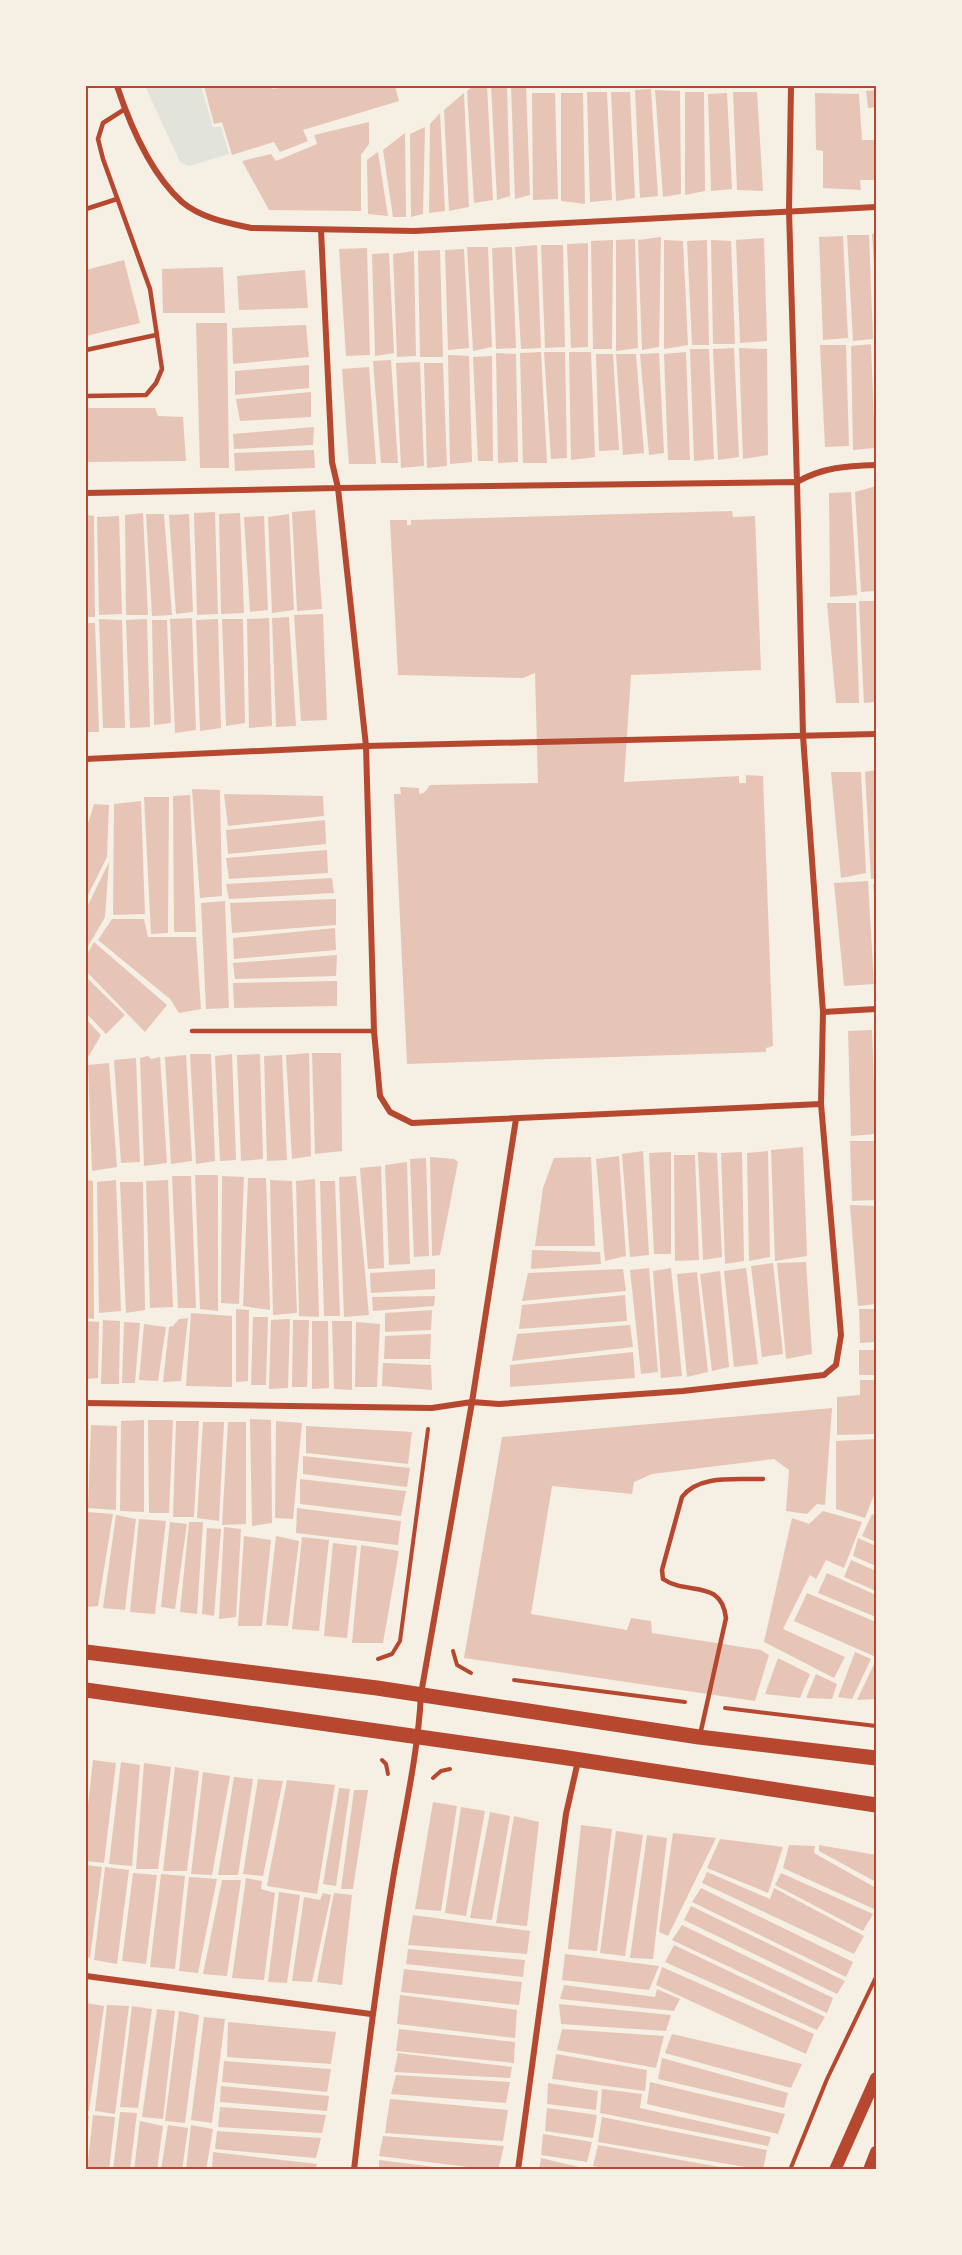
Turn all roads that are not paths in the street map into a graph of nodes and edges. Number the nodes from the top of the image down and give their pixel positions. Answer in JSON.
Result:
{"nodes":[{"id":1,"x":117,"y":86,"type":"edge"},
{"id":2,"x":791,"y":86,"type":"edge"},
{"id":3,"x":125,"y":109,"type":"junction"},
{"id":4,"x":117,"y":199,"type":"junction"},
{"id":5,"x":876,"y":207,"type":"edge"},
{"id":6,"x":86,"y":209,"type":"edge"},
{"id":7,"x":789,"y":210,"type":"junction"},
{"id":8,"x":321,"y":230,"type":"junction"},
{"id":9,"x":156,"y":335,"type":"junction"},
{"id":10,"x":86,"y":350,"type":"edge"},
{"id":11,"x":86,"y":396,"type":"edge"},
{"id":12,"x":876,"y":465,"type":"edge"},
{"id":13,"x":797,"y":482,"type":"junction"},
{"id":14,"x":338,"y":488,"type":"junction"},
{"id":15,"x":86,"y":493,"type":"edge"},
{"id":16,"x":876,"y":734,"type":"edge"},
{"id":17,"x":803,"y":736,"type":"junction"},
{"id":18,"x":366,"y":746,"type":"junction"},
{"id":19,"x":86,"y":759,"type":"edge"},
{"id":20,"x":876,"y":1009,"type":"edge"},
{"id":21,"x":823,"y":1012,"type":"junction"},
{"id":22,"x":192,"y":1031,"type":"dead end"},
{"id":23,"x":374,"y":1031,"type":"junction"},
{"id":24,"x":821,"y":1104,"type":"junction"},
{"id":25,"x":516,"y":1119,"type":"junction"},
{"id":26,"x":472,"y":1402,"type":"junction"},
{"id":27,"x":86,"y":1403,"type":"edge"},
{"id":28,"x":763,"y":1479,"type":"dead end"},
{"id":29,"x":86,"y":1652,"type":"edge"},
{"id":30,"x":86,"y":1690,"type":"edge"},
{"id":31,"x":421,"y":1694,"type":"junction"},
{"id":32,"x":418,"y":1736,"type":"junction"},
{"id":33,"x":699,"y":1737,"type":"junction"},
{"id":34,"x":876,"y":1758,"type":"edge"},
{"id":35,"x":579,"y":1760,"type":"junction"},
{"id":36,"x":876,"y":1805,"type":"edge"},
{"id":37,"x":86,"y":1976,"type":"edge"},
{"id":38,"x":371,"y":2014,"type":"junction"},
{"id":39,"x":876,"y":2078,"type":"edge"},
{"id":40,"x":876,"y":2152,"type":"edge"},
{"id":41,"x":354,"y":2169,"type":"edge"},
{"id":42,"x":518,"y":2169,"type":"edge"},
{"id":43,"x":835,"y":2169,"type":"edge"},
{"id":44,"x":869,"y":2169,"type":"edge"}],
"edges":[{"from":1,"to":3,"type":"street"},
{"from":2,"to":7,"type":"street"},
{"from":3,"to":4,"type":"lane"},
{"from":3,"to":8,"type":"street"},
{"from":4,"to":6,"type":"lane"},
{"from":4,"to":9,"type":"lane"},
{"from":5,"to":7,"type":"street"},
{"from":7,"to":8,"type":"street"},
{"from":7,"to":13,"type":"street"},
{"from":8,"to":14,"type":"street"},
{"from":9,"to":10,"type":"lane"},
{"from":9,"to":11,"type":"lane"},
{"from":12,"to":13,"type":"street"},
{"from":13,"to":14,"type":"street"},
{"from":13,"to":17,"type":"street"},
{"from":14,"to":15,"type":"street"},
{"from":14,"to":18,"type":"street"},
{"from":16,"to":17,"type":"street"},
{"from":17,"to":18,"type":"street"},
{"from":17,"to":21,"type":"street"},
{"from":18,"to":19,"type":"street"},
{"from":18,"to":23,"type":"street"},
{"from":20,"to":21,"type":"street"},
{"from":21,"to":24,"type":"street"},
{"from":22,"to":23,"type":"lane"},
{"from":23,"to":25,"type":"street"},
{"from":24,"to":25,"type":"street"},
{"from":24,"to":26,"type":"street"},
{"from":25,"to":26,"type":"street"},
{"from":26,"to":27,"type":"street"},
{"from":26,"to":31,"type":"street"},
{"from":28,"to":33,"type":"lane"},
{"from":29,"to":31,"type":"main road"},
{"from":30,"to":32,"type":"main road"},
{"from":31,"to":32,"type":"street"},
{"from":31,"to":33,"type":"main road"},
{"from":32,"to":35,"type":"main road"},
{"from":32,"to":38,"type":"street"},
{"from":33,"to":34,"type":"main road"},
{"from":35,"to":36,"type":"main road"},
{"from":35,"to":42,"type":"street"},
{"from":37,"to":38,"type":"street"},
{"from":38,"to":41,"type":"street"},
{"from":39,"to":43,"type":"main road"},
{"from":40,"to":44,"type":"main road"}]}
